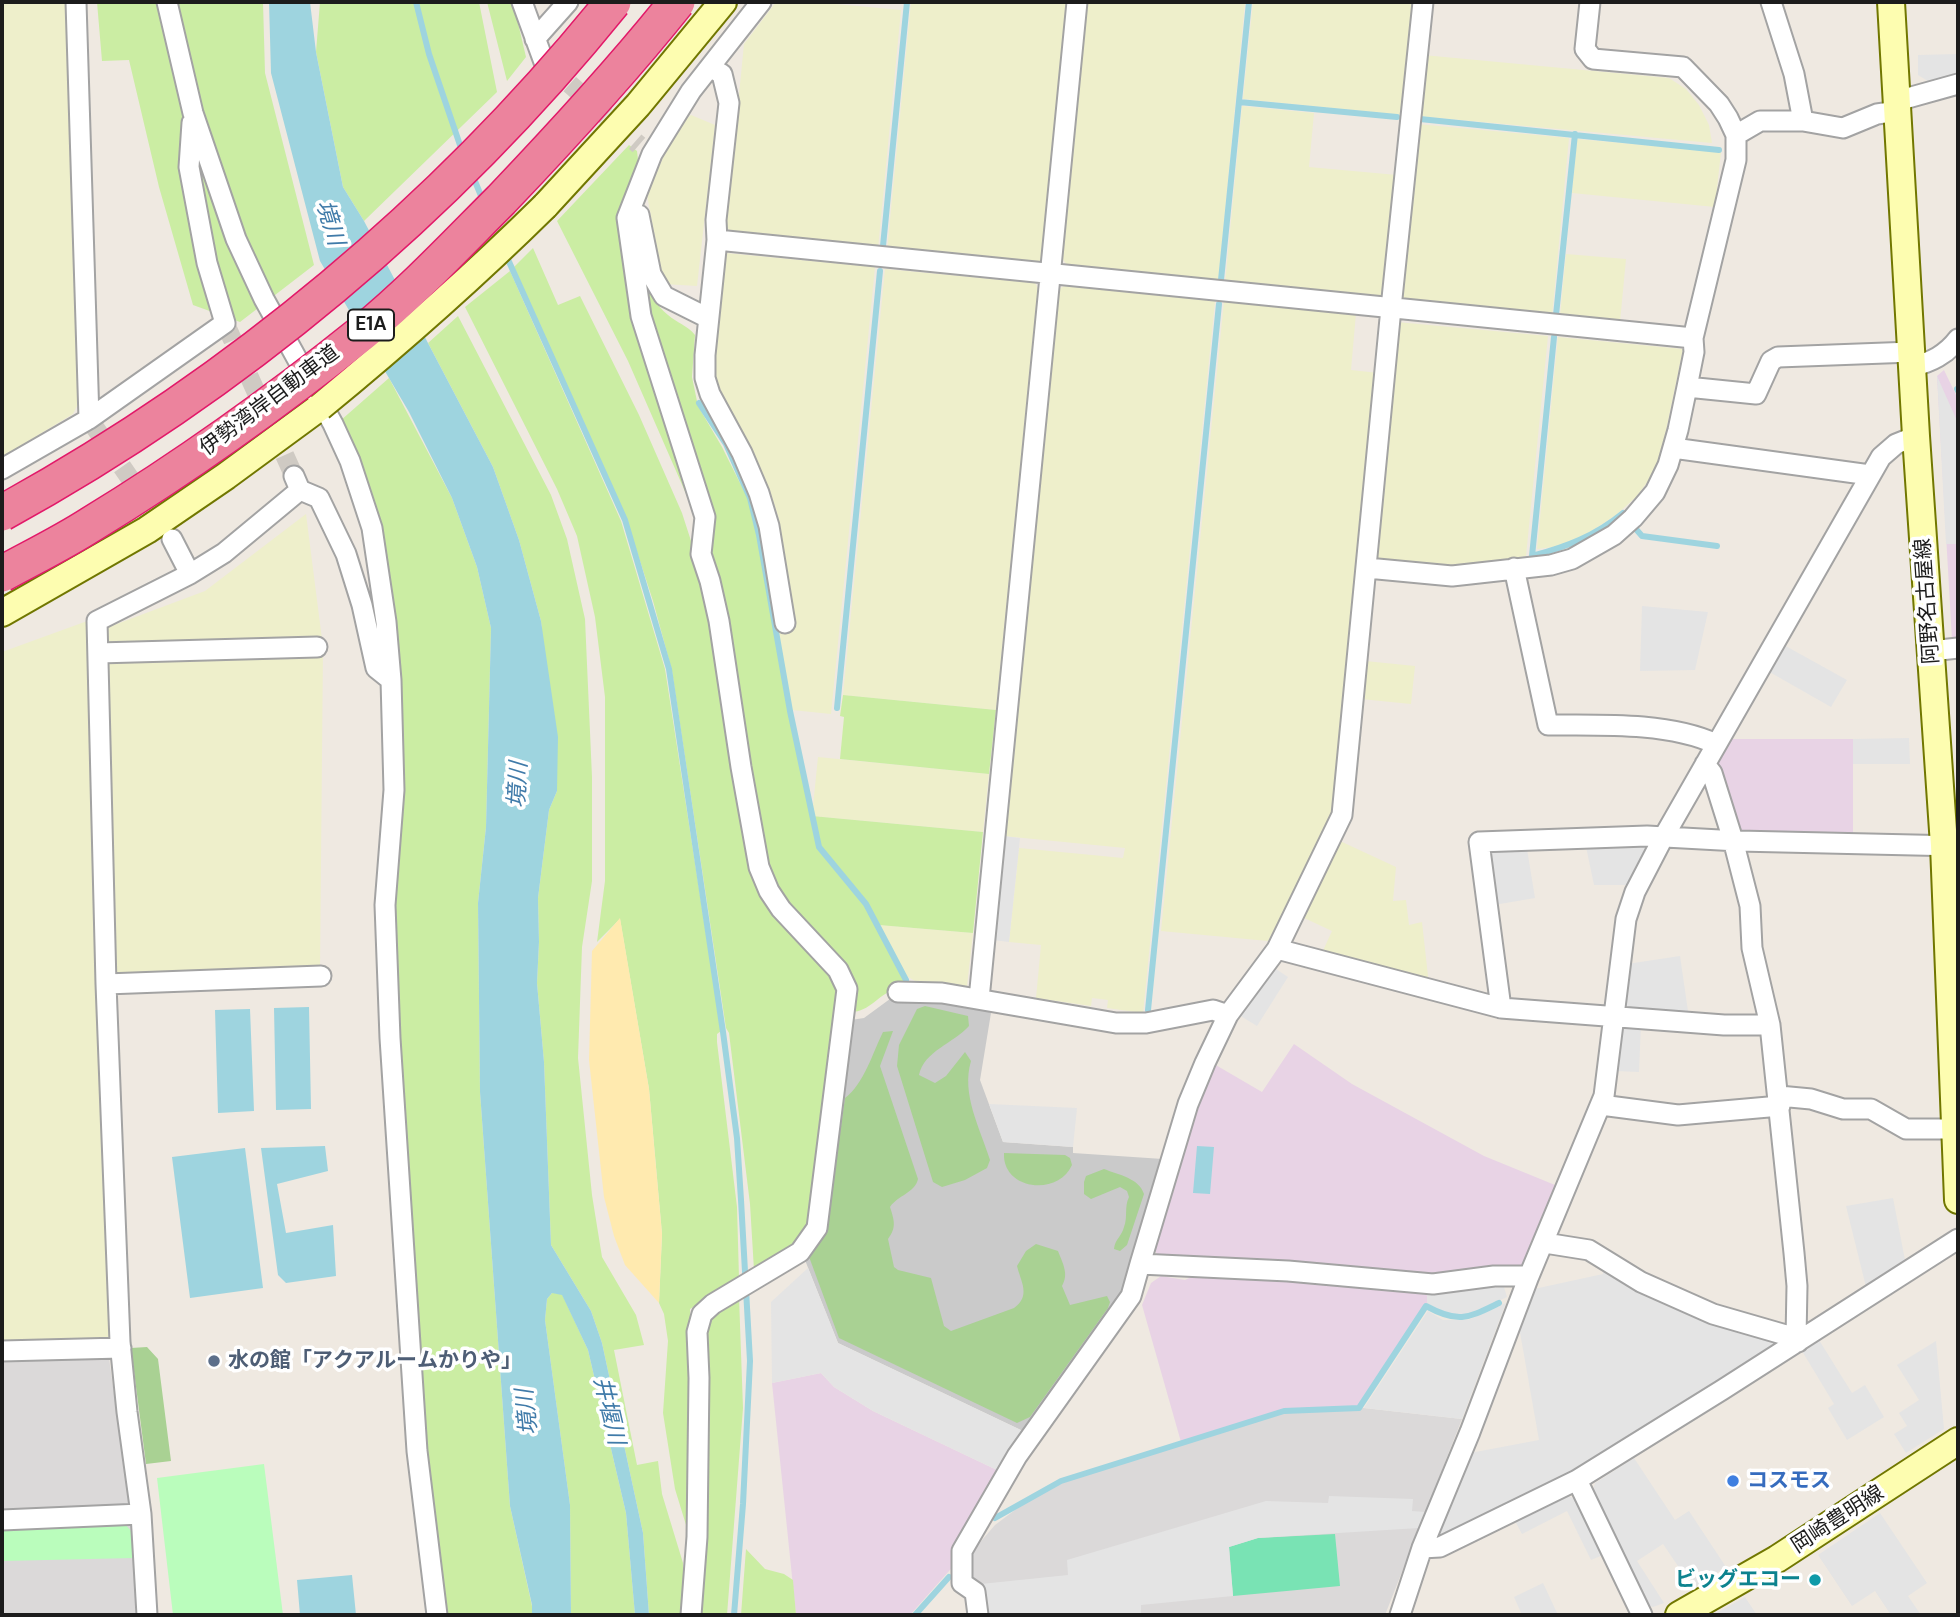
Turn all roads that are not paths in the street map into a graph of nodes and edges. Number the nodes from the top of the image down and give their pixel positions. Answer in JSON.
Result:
{"nodes":[{"id":1,"x":76,"y":2,"type":"edge"},
{"id":2,"x":167,"y":2,"type":"edge"},
{"id":3,"x":522,"y":2,"type":"edge"},
{"id":4,"x":568,"y":2,"type":"edge"},
{"id":5,"x":612,"y":2,"type":"edge"},
{"id":6,"x":677,"y":2,"type":"edge"},
{"id":7,"x":723,"y":2,"type":"edge"},
{"id":8,"x":761,"y":2,"type":"edge"},
{"id":9,"x":1077,"y":2,"type":"edge"},
{"id":10,"x":1423,"y":2,"type":"edge"},
{"id":11,"x":1590,"y":2,"type":"edge"},
{"id":12,"x":1771,"y":2,"type":"edge"},
{"id":13,"x":1891,"y":2,"type":"edge"},
{"id":14,"x":535,"y":39,"type":"junction"},
{"id":15,"x":544,"y":62,"type":"tunnel mouth"},
{"id":16,"x":711,"y":68,"type":"junction"},
{"id":17,"x":1958,"y":84,"type":"edge"},
{"id":18,"x":1898,"y":106,"type":"junction"},
{"id":19,"x":193,"y":113,"type":"junction"},
{"id":20,"x":1803,"y":121,"type":"junction"},
{"id":21,"x":1736,"y":135,"type":"junction"},
{"id":22,"x":636,"y":201,"type":"junction"},
{"id":23,"x":717,"y":240,"type":"junction"},
{"id":24,"x":1049,"y":274,"type":"junction"},
{"id":25,"x":1391,"y":308,"type":"junction"},
{"id":26,"x":708,"y":318,"type":"junction"},
{"id":27,"x":1693,"y":338,"type":"junction"},
{"id":28,"x":1958,"y":339,"type":"edge"},
{"id":29,"x":1912,"y":360,"type":"junction"},
{"id":30,"x":1687,"y":387,"type":"junction"},
{"id":31,"x":89,"y":419,"type":"junction"},
{"id":32,"x":1916,"y":436,"type":"junction"},
{"id":33,"x":1673,"y":448,"type":"junction"},
{"id":34,"x":2,"y":469,"type":"edge"},
{"id":35,"x":1870,"y":475,"type":"junction"},
{"id":36,"x":2,"y":513,"type":"edge"},
{"id":37,"x":172,"y":539,"type":"tunnel mouth"},
{"id":38,"x":1367,"y":568,"type":"junction"},
{"id":39,"x":1514,"y":568,"type":"junction"},
{"id":40,"x":2,"y":574,"type":"edge"},
{"id":41,"x":190,"y":574,"type":"junction"},
{"id":42,"x":2,"y":613,"type":"edge"},
{"id":43,"x":785,"y":623,"type":"dead end"},
{"id":44,"x":317,"y":647,"type":"dead end"},
{"id":45,"x":1958,"y":648,"type":"edge"},
{"id":46,"x":1931,"y":651,"type":"junction"},
{"id":47,"x":98,"y":653,"type":"junction"},
{"id":48,"x":391,"y":680,"type":"junction"},
{"id":49,"x":1716,"y":744,"type":"junction"},
{"id":50,"x":1705,"y":764,"type":"junction"},
{"id":51,"x":1663,"y":838,"type":"junction"},
{"id":52,"x":1733,"y":840,"type":"junction"},
{"id":53,"x":1951,"y":845,"type":"edge"},
{"id":54,"x":1277,"y":949,"type":"junction"},
{"id":55,"x":321,"y":976,"type":"dead end"},
{"id":56,"x":106,"y":984,"type":"junction"},
{"id":57,"x":898,"y":992,"type":"dead end"},
{"id":58,"x":979,"y":999,"type":"junction"},
{"id":59,"x":1501,"y":1007,"type":"junction"},
{"id":60,"x":1228,"y":1015,"type":"junction"},
{"id":61,"x":1614,"y":1018,"type":"junction"},
{"id":62,"x":1770,"y":1025,"type":"junction"},
{"id":63,"x":1780,"y":1101,"type":"junction"},
{"id":64,"x":1601,"y":1105,"type":"junction"},
{"id":65,"x":1955,"y":1129,"type":"junction"},
{"id":66,"x":1958,"y":1200,"type":"edge"},
{"id":67,"x":1958,"y":1239,"type":"edge"},
{"id":68,"x":1545,"y":1243,"type":"junction"},
{"id":69,"x":1140,"y":1264,"type":"junction"},
{"id":70,"x":1529,"y":1276,"type":"junction"},
{"id":71,"x":1797,"y":1340,"type":"junction"},
{"id":72,"x":121,"y":1348,"type":"junction"},
{"id":73,"x":2,"y":1351,"type":"edge"},
{"id":74,"x":1958,"y":1441,"type":"edge"},
{"id":75,"x":1577,"y":1480,"type":"junction"},
{"id":76,"x":141,"y":1514,"type":"junction"},
{"id":77,"x":2,"y":1520,"type":"edge"},
{"id":78,"x":1422,"y":1548,"type":"junction"},
{"id":79,"x":147,"y":1615,"type":"edge"},
{"id":80,"x":437,"y":1615,"type":"edge"},
{"id":81,"x":691,"y":1615,"type":"edge"},
{"id":82,"x":978,"y":1615,"type":"edge"},
{"id":83,"x":1400,"y":1615,"type":"edge"},
{"id":84,"x":1642,"y":1615,"type":"edge"},
{"id":85,"x":1679,"y":1615,"type":"edge"}],
"edges":[{"from":1,"to":31,"type":"street"},
{"from":2,"to":19,"type":"street"},
{"from":3,"to":14,"type":"street"},
{"from":4,"to":14,"type":"street"},
{"from":5,"to":36,"type":"highway","number":"E1A","bridge":true},
{"from":6,"to":40,"type":"highway","name":"伊勢湾岸自動車道","number":"E1A","bridge":true},
{"from":7,"to":42,"type":"main road","bridge":true},
{"from":8,"to":16,"type":"street"},
{"from":9,"to":24,"type":"street"},
{"from":10,"to":25,"type":"street"},
{"from":11,"to":21,"type":"street"},
{"from":12,"to":20,"type":"street"},
{"from":13,"to":18,"type":"main road","name":"阿野名古屋線"},
{"from":14,"to":15,"type":"street"},
{"from":16,"to":22,"type":"street"},
{"from":16,"to":23,"type":"street"},
{"from":17,"to":18,"type":"street"},
{"from":18,"to":20,"type":"street"},
{"from":18,"to":29,"type":"main road","name":"阿野名古屋線"},
{"from":19,"to":31,"type":"street"},
{"from":19,"to":48,"type":"street"},
{"from":20,"to":21,"type":"street"},
{"from":21,"to":27,"type":"street"},
{"from":22,"to":26,"type":"street"},
{"from":22,"to":81,"type":"street"},
{"from":23,"to":24,"type":"street"},
{"from":23,"to":26,"type":"street"},
{"from":24,"to":25,"type":"street"},
{"from":24,"to":58,"type":"street"},
{"from":25,"to":27,"type":"street"},
{"from":25,"to":38,"type":"street"},
{"from":26,"to":43,"type":"street"},
{"from":27,"to":30,"type":"street"},
{"from":28,"to":29,"type":"street"},
{"from":29,"to":30,"type":"street"},
{"from":29,"to":32,"type":"main road","name":"阿野名古屋線"},
{"from":30,"to":33,"type":"street"},
{"from":31,"to":34,"type":"street"},
{"from":32,"to":35,"type":"street"},
{"from":32,"to":46,"type":"main road","name":"阿野名古屋線"},
{"from":33,"to":35,"type":"street"},
{"from":33,"to":39,"type":"street"},
{"from":35,"to":49,"type":"street"},
{"from":37,"to":41,"type":"street"},
{"from":38,"to":39,"type":"street"},
{"from":38,"to":54,"type":"street"},
{"from":39,"to":49,"type":"street"},
{"from":41,"to":47,"type":"street"},
{"from":41,"to":48,"type":"street"},
{"from":44,"to":47,"type":"street"},
{"from":45,"to":46,"type":"street"},
{"from":46,"to":53,"type":"main road","name":"阿野名古屋線"},
{"from":47,"to":56,"type":"street"},
{"from":48,"to":80,"type":"street"},
{"from":49,"to":50,"type":"street"},
{"from":50,"to":51,"type":"street"},
{"from":50,"to":52,"type":"street"},
{"from":51,"to":52,"type":"street"},
{"from":51,"to":59,"type":"street"},
{"from":51,"to":61,"type":"street"},
{"from":52,"to":53,"type":"street"},
{"from":52,"to":62,"type":"street"},
{"from":53,"to":65,"type":"main road","name":"阿野名古屋線"},
{"from":54,"to":59,"type":"street"},
{"from":54,"to":60,"type":"street"},
{"from":55,"to":56,"type":"street"},
{"from":56,"to":72,"type":"street"},
{"from":57,"to":58,"type":"street"},
{"from":58,"to":60,"type":"street"},
{"from":59,"to":61,"type":"street"},
{"from":60,"to":69,"type":"street"},
{"from":61,"to":62,"type":"street"},
{"from":61,"to":64,"type":"street"},
{"from":62,"to":63,"type":"street"},
{"from":63,"to":64,"type":"street"},
{"from":63,"to":65,"type":"street"},
{"from":63,"to":71,"type":"street"},
{"from":64,"to":68,"type":"street"},
{"from":65,"to":66,"type":"main road","name":"阿野名古屋線"},
{"from":67,"to":71,"type":"street"},
{"from":68,"to":70,"type":"street"},
{"from":68,"to":71,"type":"street"},
{"from":69,"to":70,"type":"street"},
{"from":69,"to":82,"type":"street"},
{"from":70,"to":78,"type":"street"},
{"from":71,"to":75,"type":"street"},
{"from":72,"to":73,"type":"street"},
{"from":72,"to":76,"type":"street"},
{"from":74,"to":85,"type":"main road","name":"岡崎豊明線"},
{"from":75,"to":78,"type":"street"},
{"from":75,"to":84,"type":"street"},
{"from":76,"to":77,"type":"street"},
{"from":76,"to":79,"type":"street"},
{"from":78,"to":83,"type":"street"}]}
